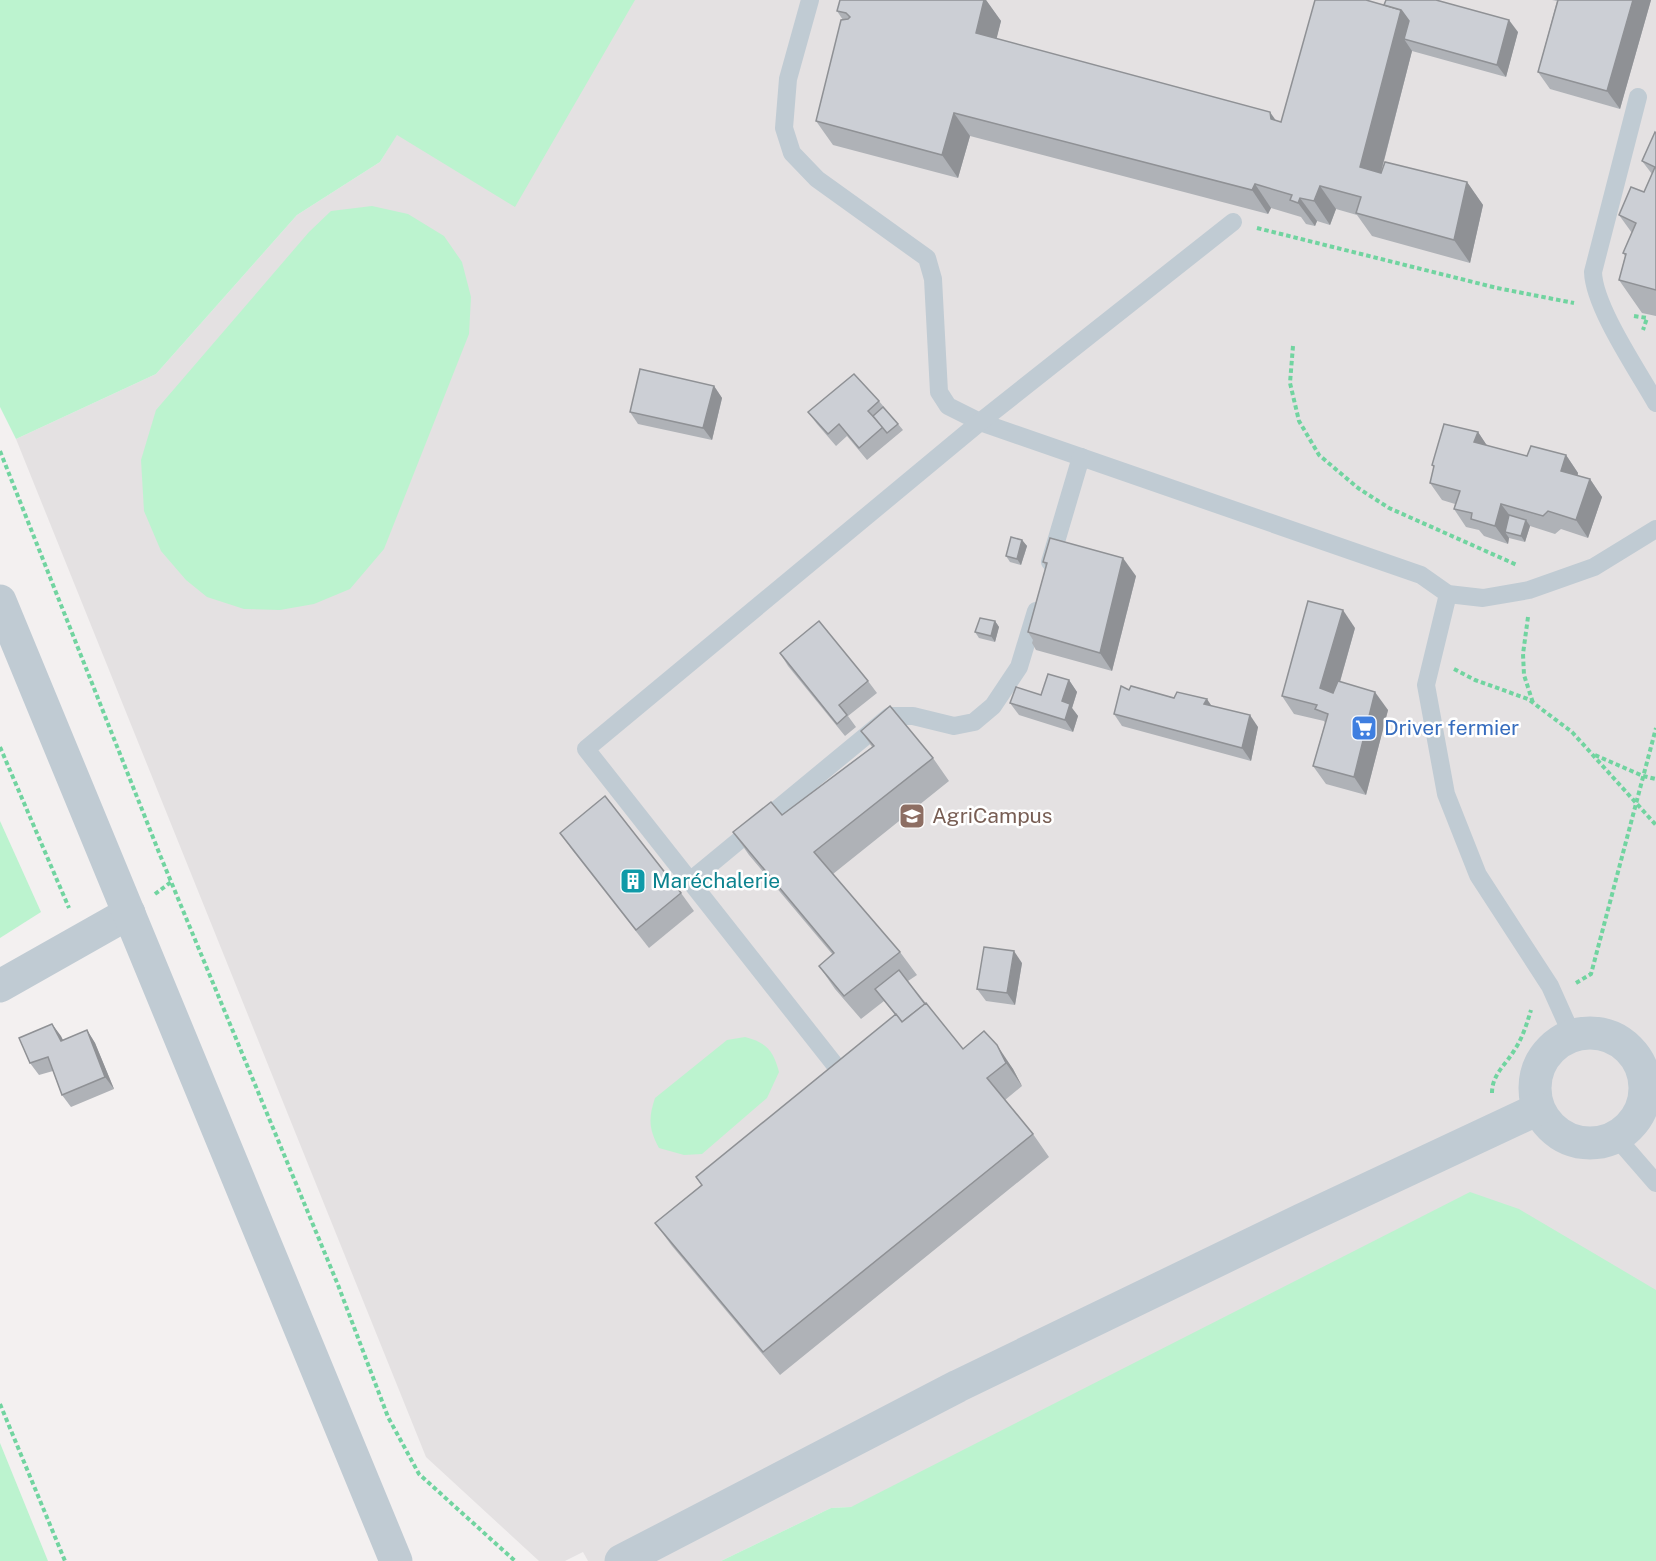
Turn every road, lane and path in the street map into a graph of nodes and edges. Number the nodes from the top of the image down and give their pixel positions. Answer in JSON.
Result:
{"nodes":[{"id":1,"x":810,"y":0,"type":"edge"},
{"id":2,"x":1638,"y":97,"type":"dead end"},
{"id":3,"x":1233,"y":222,"type":"joint"},
{"id":4,"x":1603,"y":309,"type":"junction"},
{"id":5,"x":1640,"y":339,"type":"dead end"},
{"id":6,"x":1293,"y":346,"type":"dead end"},
{"id":7,"x":1656,"y":404,"type":"edge"},
{"id":8,"x":980,"y":422,"type":"junction"},
{"id":9,"x":1,"y":455,"type":"edge"},
{"id":10,"x":1081,"y":457,"type":"junction"},
{"id":11,"x":1656,"y":529,"type":"edge"},
{"id":12,"x":1529,"y":590,"type":"junction"},
{"id":13,"x":1448,"y":594,"type":"junction"},
{"id":14,"x":0,"y":601,"type":"edge"},
{"id":15,"x":1433,"y":657,"type":"junction"},
{"id":16,"x":1533,"y":703,"type":"junction"},
{"id":17,"x":1656,"y":728,"type":"edge"},
{"id":18,"x":0,"y":747,"type":"edge"},
{"id":19,"x":1592,"y":754,"type":"junction"},
{"id":20,"x":1643,"y":776,"type":"junction"},
{"id":21,"x":1656,"y":779,"type":"edge"},
{"id":22,"x":1636,"y":802,"type":"junction"},
{"id":23,"x":1656,"y":825,"type":"edge"},
{"id":24,"x":690,"y":881,"type":"junction"},
{"id":25,"x":129,"y":914,"type":"junction"},
{"id":26,"x":83,"y":939,"type":"junction"},
{"id":27,"x":0,"y":986,"type":"edge"},
{"id":28,"x":1554,"y":996,"type":"junction"},
{"id":29,"x":1572,"y":1035,"type":"junction"},
{"id":30,"x":835,"y":1065,"type":"edge"},
{"id":31,"x":1650,"y":1071,"type":"edge"},
{"id":32,"x":1538,"y":1109,"type":"junction"},
{"id":33,"x":1503,"y":1126,"type":"junction"},
{"id":34,"x":1616,"y":1137,"type":"junction"},
{"id":35,"x":1656,"y":1183,"type":"edge"},
{"id":36,"x":0,"y":1404,"type":"edge"},
{"id":37,"x":65,"y":1561,"type":"edge"},
{"id":38,"x":396,"y":1561,"type":"edge"},
{"id":39,"x":515,"y":1561,"type":"edge"},
{"id":40,"x":621,"y":1561,"type":"edge"}],
"edges":[{"from":1,"to":8,"type":"lane"},
{"from":2,"to":4,"type":"lane"},
{"from":3,"to":4,"type":"path"},
{"from":3,"to":8,"type":"lane"},
{"from":4,"to":5,"type":"path"},
{"from":4,"to":7,"type":"lane"},
{"from":6,"to":12,"type":"path"},
{"from":8,"to":10,"type":"lane"},
{"from":8,"to":24,"type":"lane"},
{"from":9,"to":39,"type":"path"},
{"from":10,"to":13,"type":"lane"},
{"from":10,"to":24,"type":"lane"},
{"from":11,"to":12,"type":"lane"},
{"from":12,"to":13,"type":"lane"},
{"from":12,"to":16,"type":"path"},
{"from":13,"to":15,"type":"lane"},
{"from":14,"to":25,"type":"street"},
{"from":15,"to":16,"type":"path"},
{"from":15,"to":28,"type":"lane"},
{"from":16,"to":19,"type":"path"},
{"from":17,"to":20,"type":"path"},
{"from":18,"to":26,"type":"path"},
{"from":19,"to":20,"type":"path"},
{"from":19,"to":22,"type":"path"},
{"from":20,"to":21,"type":"path"},
{"from":20,"to":22,"type":"path"},
{"from":22,"to":23,"type":"path"},
{"from":22,"to":28,"type":"path"},
{"from":24,"to":30,"type":"lane"},
{"from":25,"to":26,"type":"street"},
{"from":25,"to":38,"type":"street"},
{"from":26,"to":27,"type":"street"},
{"from":28,"to":29,"type":"lane"},
{"from":28,"to":33,"type":"path"},
{"from":29,"to":31,"type":"street"},
{"from":29,"to":32,"type":"street"},
{"from":31,"to":34,"type":"street"},
{"from":32,"to":33,"type":"street"},
{"from":32,"to":34,"type":"street"},
{"from":33,"to":40,"type":"street"},
{"from":34,"to":35,"type":"lane"},
{"from":36,"to":37,"type":"path"}]}
